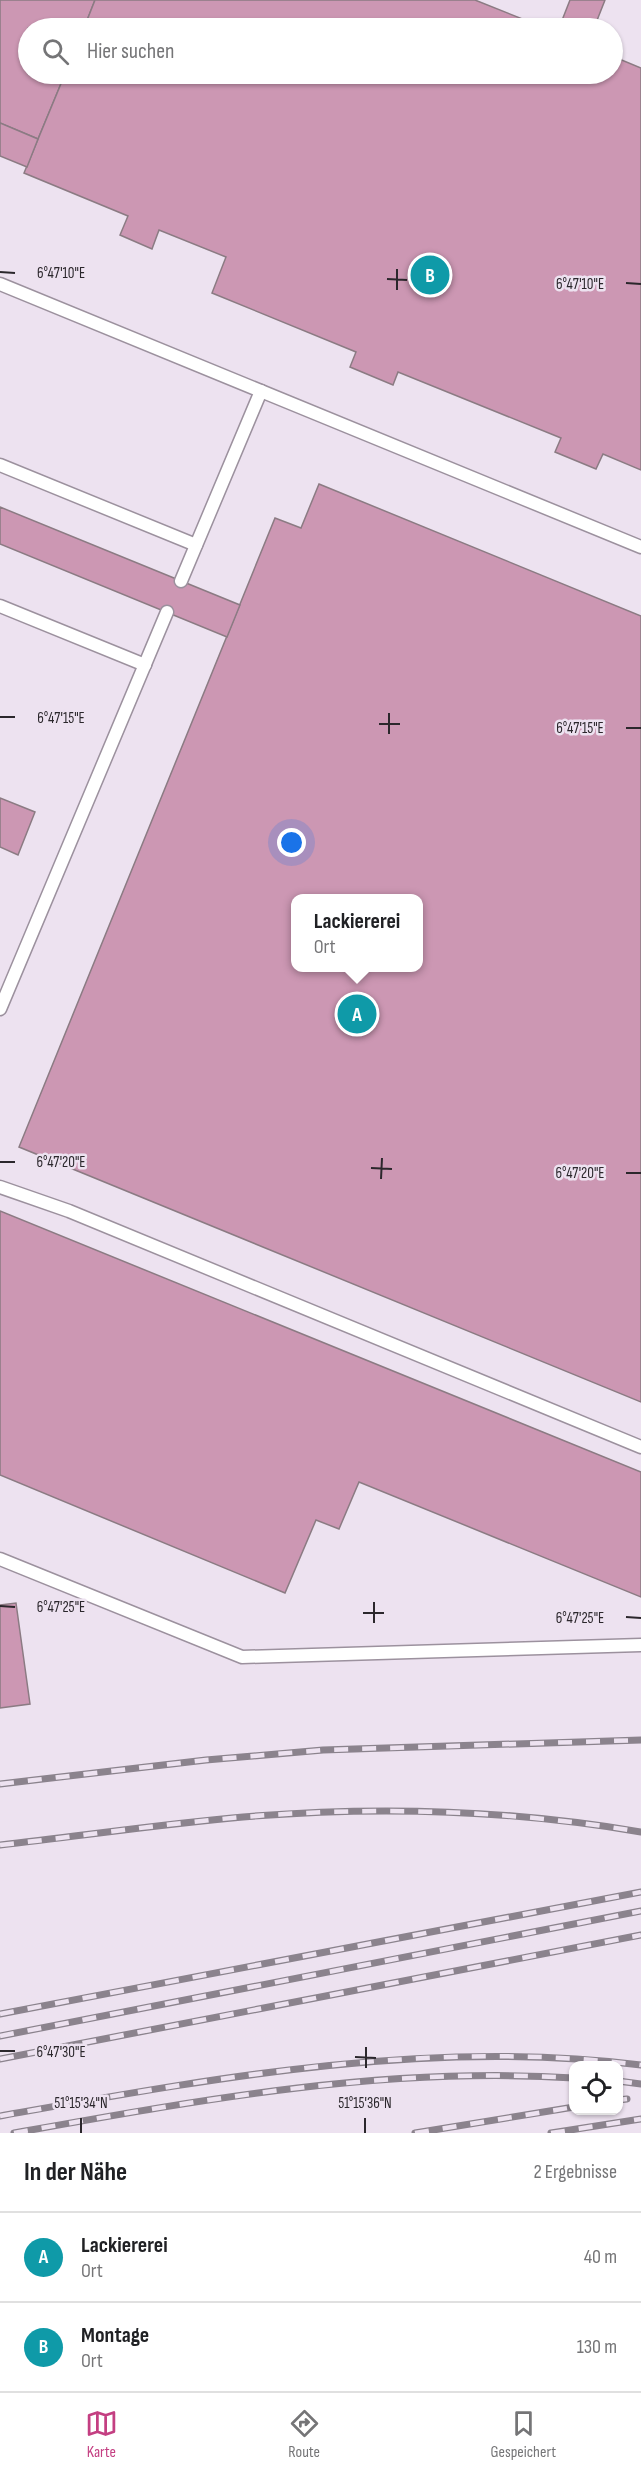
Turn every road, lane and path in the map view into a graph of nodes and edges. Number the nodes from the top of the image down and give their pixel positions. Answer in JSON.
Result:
{"nodes":[{"id":1,"x":0,"y":284,"type":"edge"},
{"id":2,"x":261,"y":391,"type":"junction"},
{"id":3,"x":0,"y":465,"type":"edge"},
{"id":4,"x":196,"y":545,"type":"junction"},
{"id":5,"x":641,"y":547,"type":"edge"},
{"id":6,"x":181,"y":581,"type":"dead end"},
{"id":7,"x":0,"y":606,"type":"edge"},
{"id":8,"x":167,"y":612,"type":"dead end"},
{"id":9,"x":145,"y":665,"type":"junction"},
{"id":10,"x":0,"y":1009,"type":"edge"},
{"id":11,"x":0,"y":1187,"type":"edge"},
{"id":12,"x":641,"y":1447,"type":"edge"},
{"id":13,"x":0,"y":1559,"type":"edge"},
{"id":14,"x":641,"y":1645,"type":"edge"}],
"edges":[{"from":1,"to":2,"type":"lane"},
{"from":2,"to":4,"type":"lane"},
{"from":2,"to":5,"type":"lane"},
{"from":3,"to":4,"type":"lane"},
{"from":4,"to":6,"type":"lane"},
{"from":7,"to":9,"type":"lane"},
{"from":8,"to":9,"type":"lane"},
{"from":9,"to":10,"type":"lane"},
{"from":11,"to":12,"type":"lane"},
{"from":13,"to":14,"type":"lane"}]}
